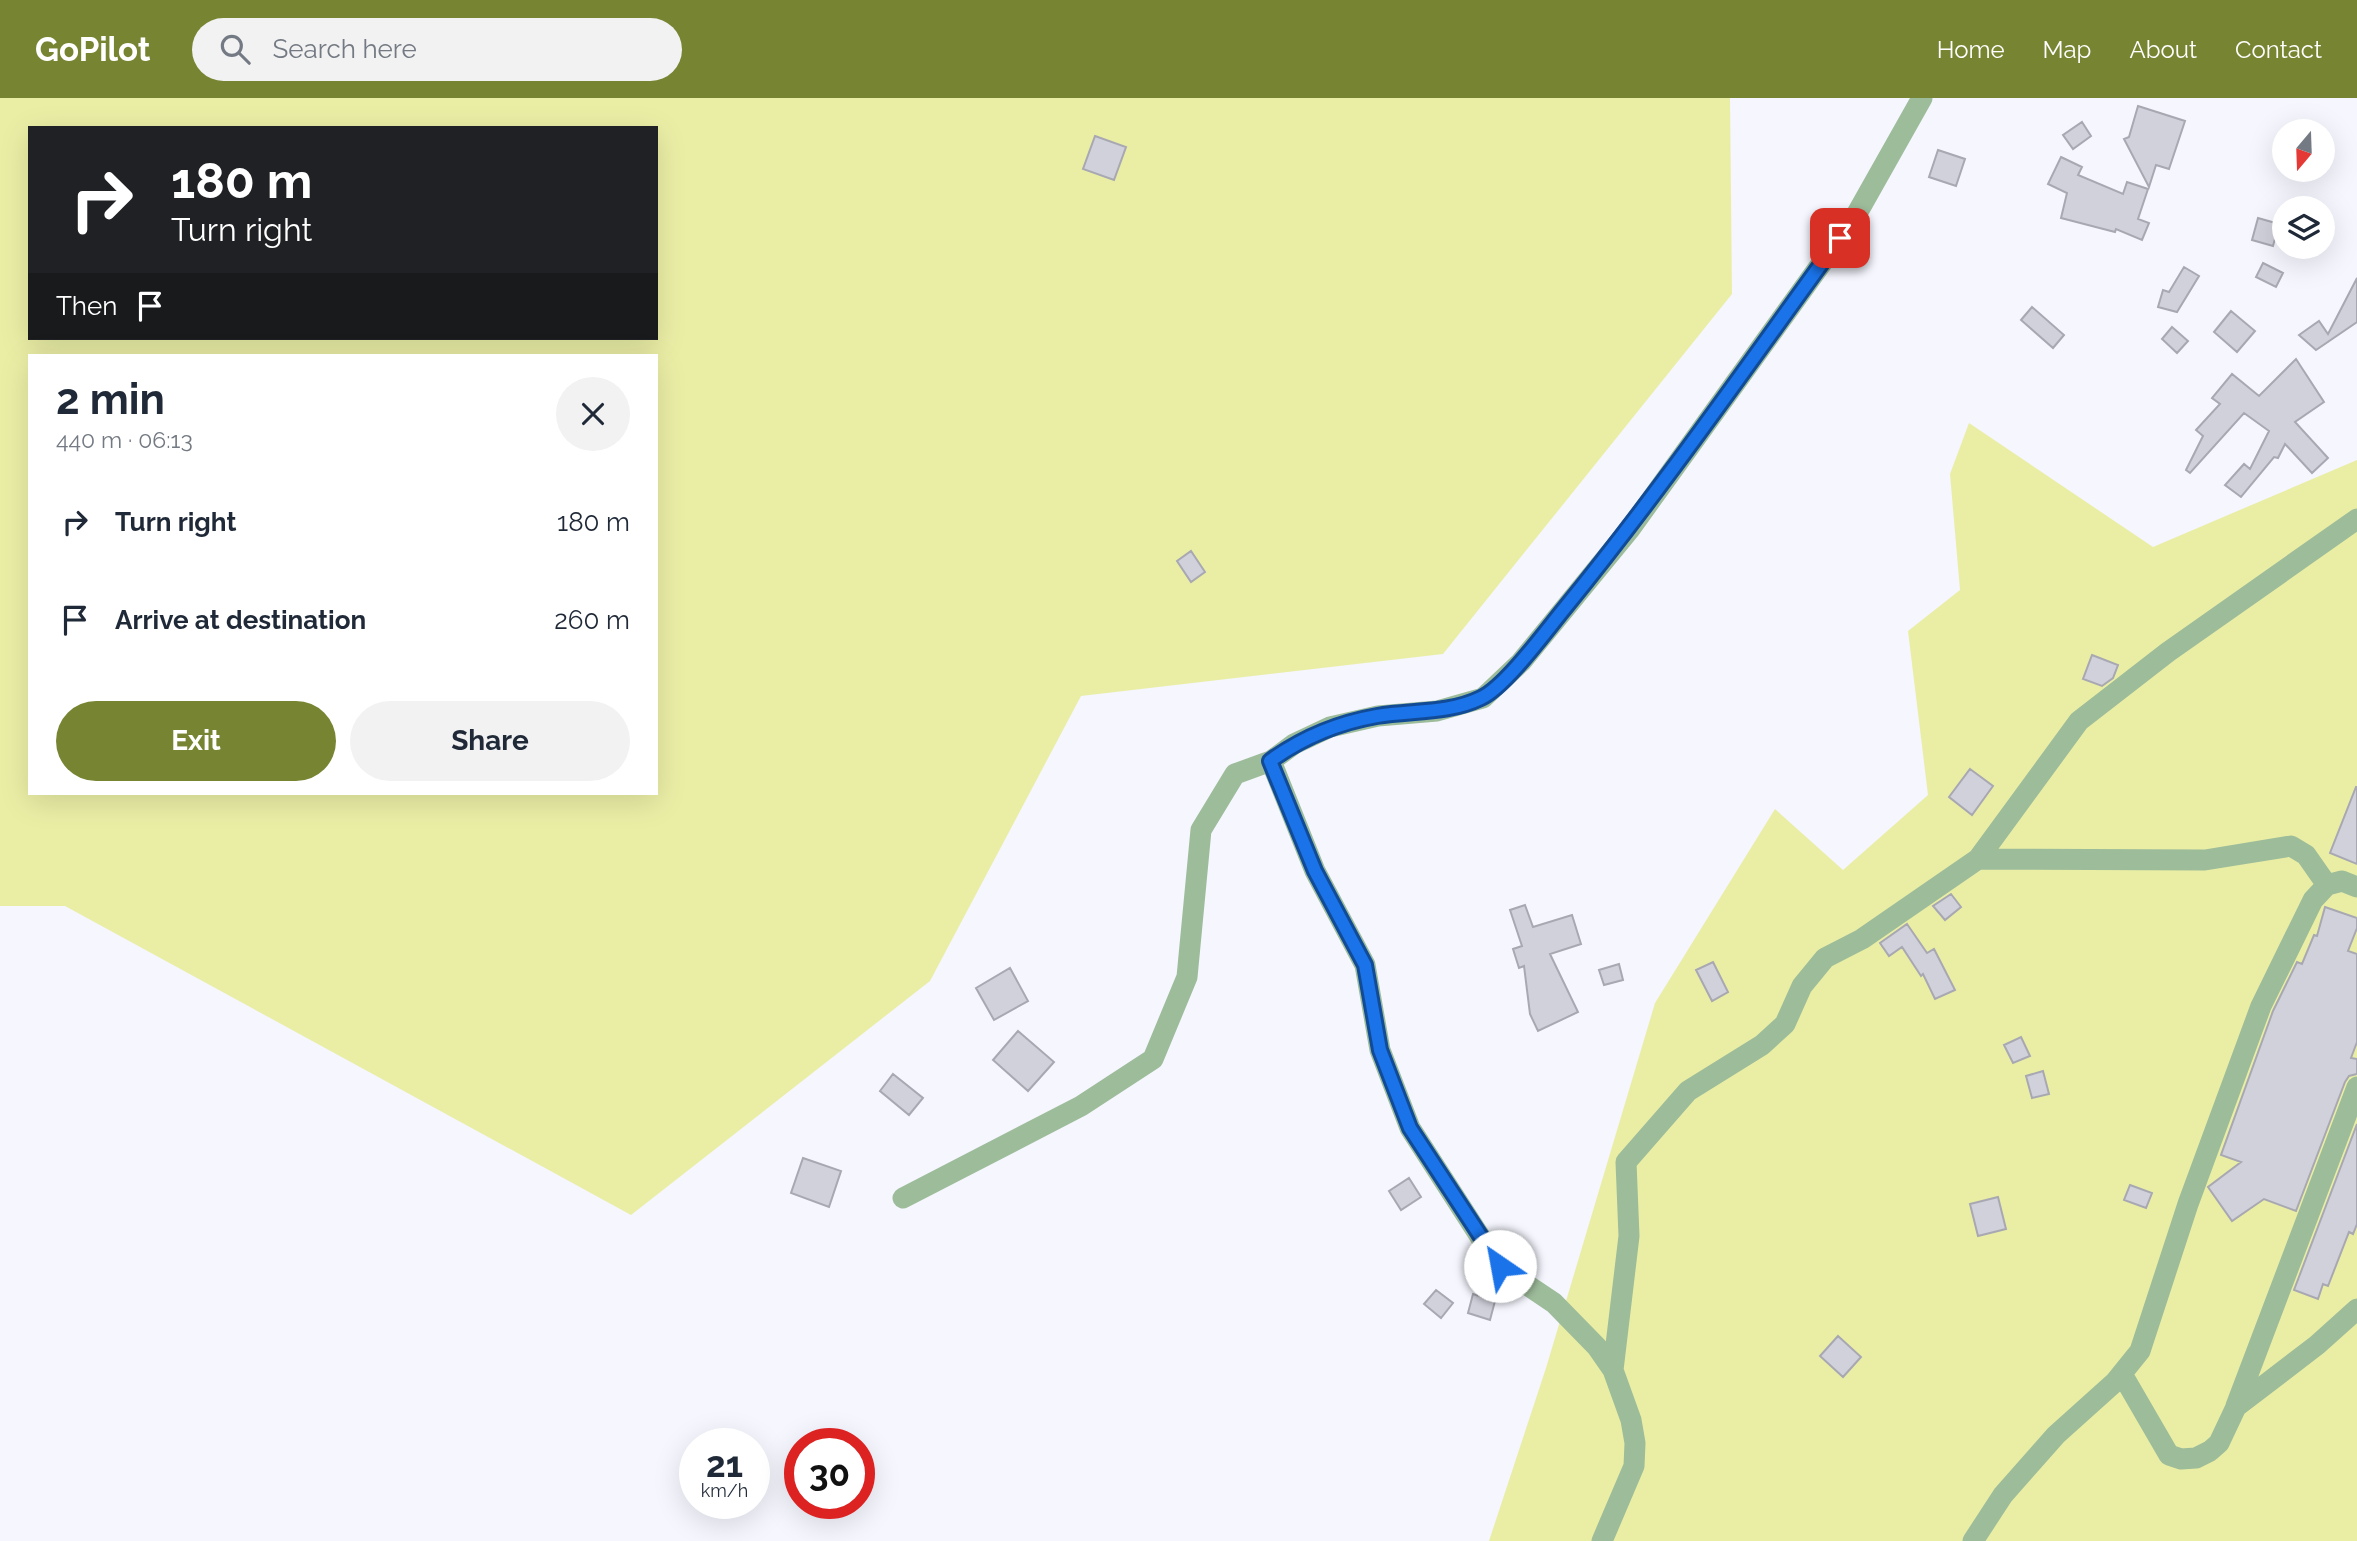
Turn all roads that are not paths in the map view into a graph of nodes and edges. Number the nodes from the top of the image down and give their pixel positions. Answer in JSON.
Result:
{"nodes":[{"id":1,"x":1922,"y":98,"type":"edge"},
{"id":2,"x":2357,"y":519,"type":"edge"},
{"id":3,"x":1270,"y":761,"type":"junction"},
{"id":4,"x":1978,"y":859,"type":"junction"},
{"id":5,"x":2328,"y":885,"type":"junction"},
{"id":6,"x":2357,"y":887,"type":"edge"},
{"id":7,"x":2357,"y":1087,"type":"edge"},
{"id":8,"x":903,"y":1198,"type":"dead end"},
{"id":9,"x":2357,"y":1309,"type":"edge"},
{"id":10,"x":1614,"y":1370,"type":"junction"},
{"id":11,"x":2122,"y":1374,"type":"junction"},
{"id":12,"x":2236,"y":1408,"type":"junction"},
{"id":13,"x":1602,"y":1541,"type":"edge"},
{"id":14,"x":1973,"y":1541,"type":"edge"}],
"edges":[{"from":1,"to":3,"type":"street"},
{"from":2,"to":4,"type":"street"},
{"from":3,"to":8,"type":"street"},
{"from":3,"to":10,"type":"street"},
{"from":4,"to":5,"type":"street"},
{"from":4,"to":10,"type":"street"},
{"from":5,"to":6,"type":"street"},
{"from":5,"to":11,"type":"street"},
{"from":7,"to":12,"type":"street"},
{"from":9,"to":12,"type":"street"},
{"from":10,"to":13,"type":"street"},
{"from":11,"to":12,"type":"street"},
{"from":11,"to":14,"type":"street"}]}
